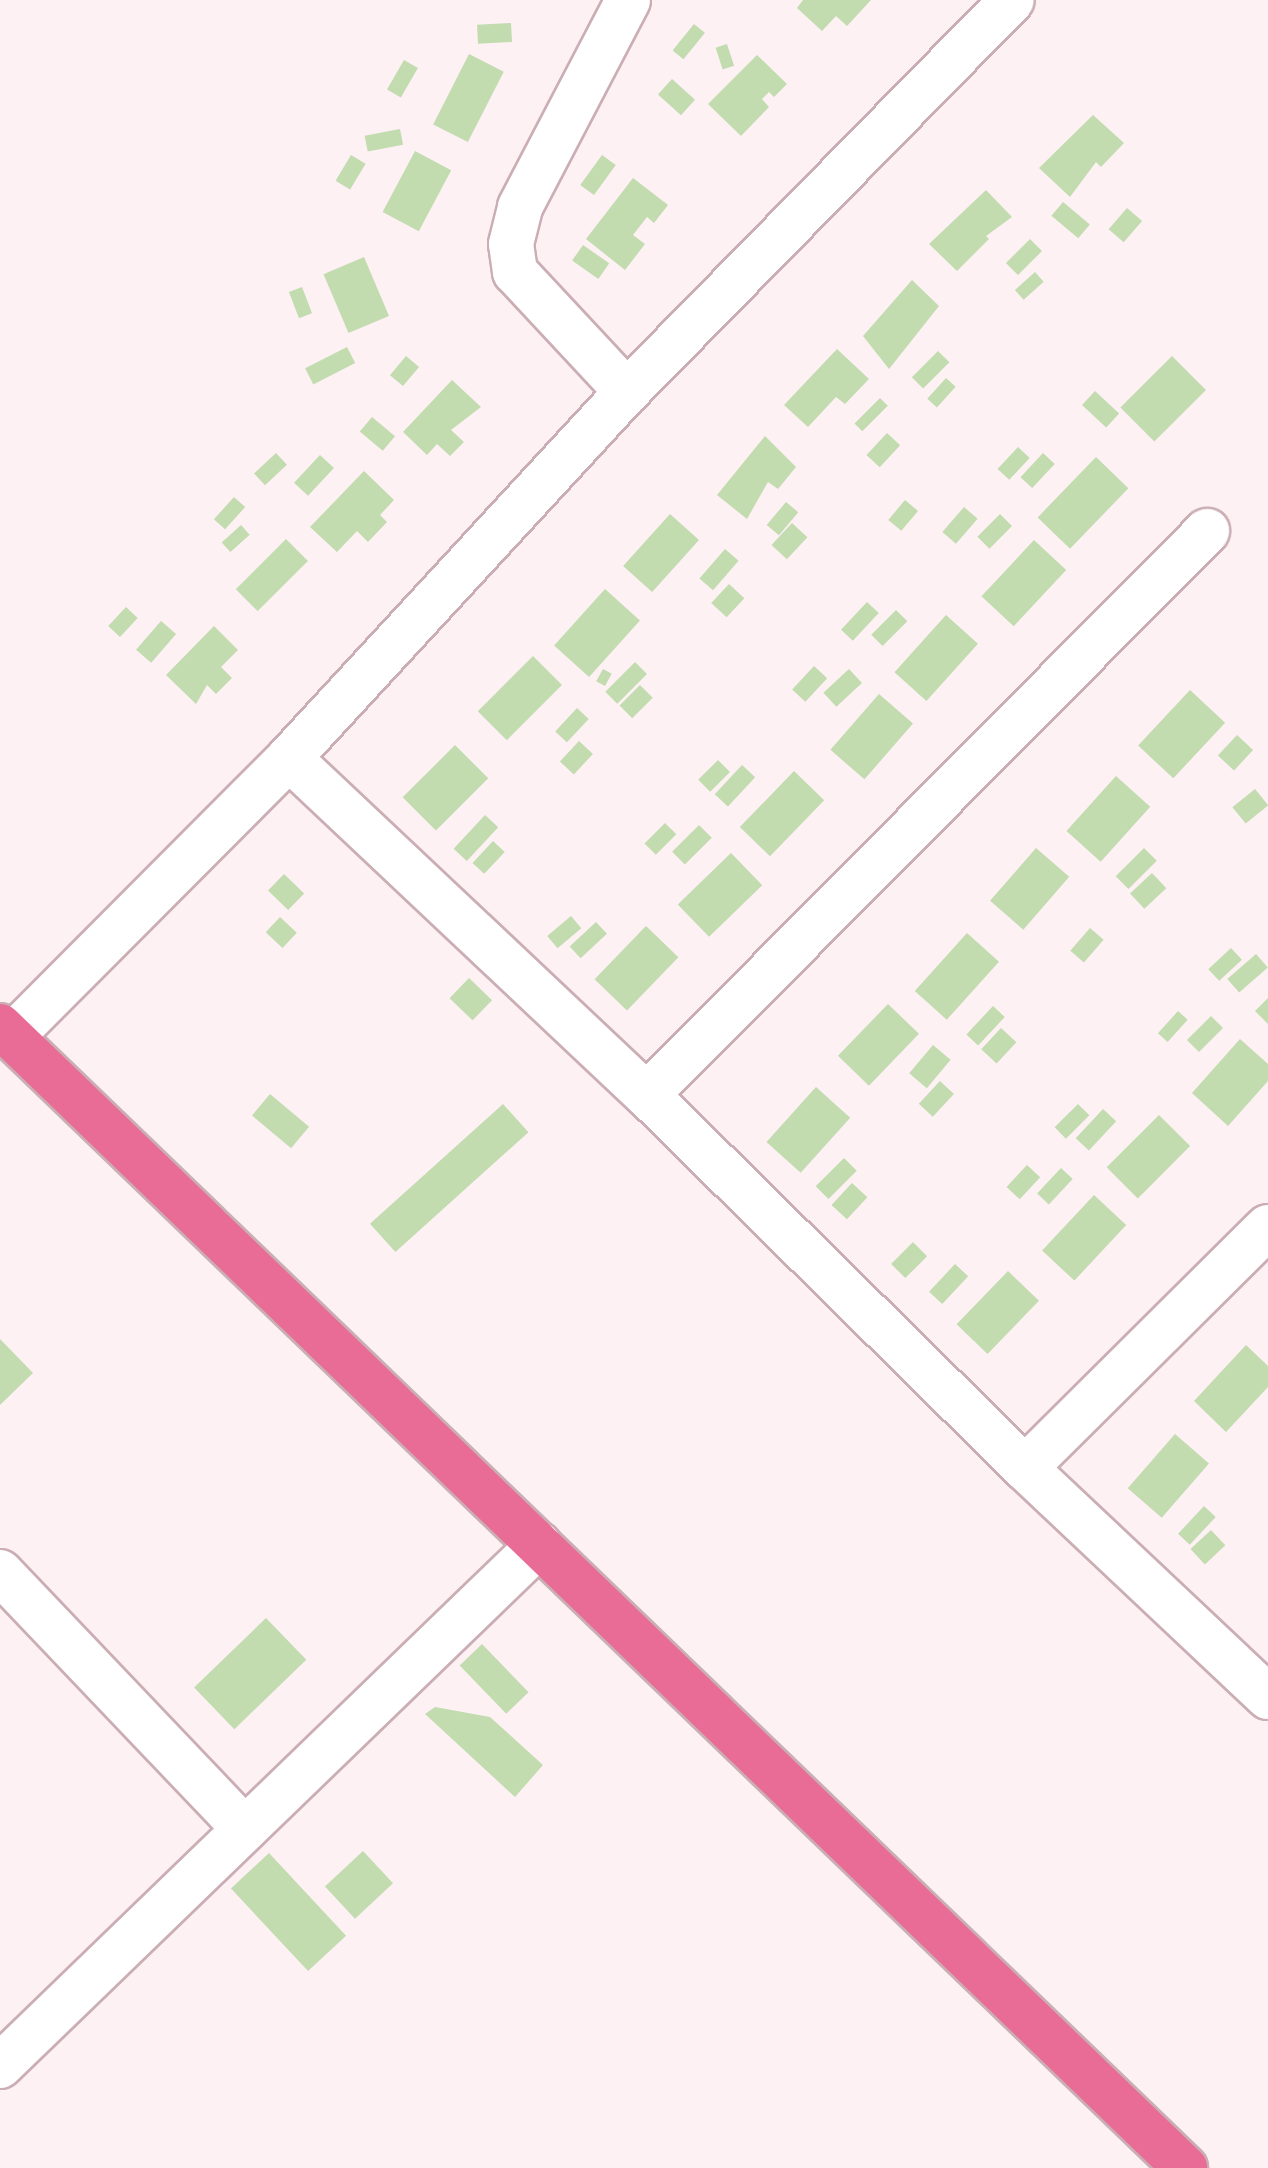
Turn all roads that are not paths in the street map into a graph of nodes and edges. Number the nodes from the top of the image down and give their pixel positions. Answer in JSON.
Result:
{"nodes":[{"id":1,"x":628,"y":0,"type":"edge"},
{"id":2,"x":1012,"y":0,"type":"edge"},
{"id":3,"x":627,"y":392,"type":"junction"},
{"id":4,"x":1207,"y":531,"type":"dead end"},
{"id":5,"x":289,"y":758,"type":"junction"},
{"id":6,"x":5,"y":1031,"type":"edge"},
{"id":7,"x":647,"y":1095,"type":"junction"},
{"id":8,"x":1268,"y":1227,"type":"edge"},
{"id":9,"x":1025,"y":1468,"type":"junction"},
{"id":10,"x":539,"y":1545,"type":"junction"},
{"id":11,"x":3,"y":1582,"type":"edge"},
{"id":12,"x":1268,"y":1697,"type":"edge"},
{"id":13,"x":245,"y":1829,"type":"junction"},
{"id":14,"x":0,"y":2066,"type":"edge"},
{"id":15,"x":1185,"y":2168,"type":"edge"}],
"edges":[{"from":1,"to":3,"type":"street"},
{"from":2,"to":3,"type":"street"},
{"from":3,"to":5,"type":"street"},
{"from":4,"to":7,"type":"street"},
{"from":5,"to":6,"type":"street"},
{"from":5,"to":7,"type":"street"},
{"from":6,"to":10,"type":"highway"},
{"from":7,"to":9,"type":"street"},
{"from":8,"to":9,"type":"street"},
{"from":9,"to":12,"type":"street"},
{"from":10,"to":13,"type":"street"},
{"from":10,"to":15,"type":"highway"},
{"from":11,"to":13,"type":"street"},
{"from":13,"to":14,"type":"street"}]}
